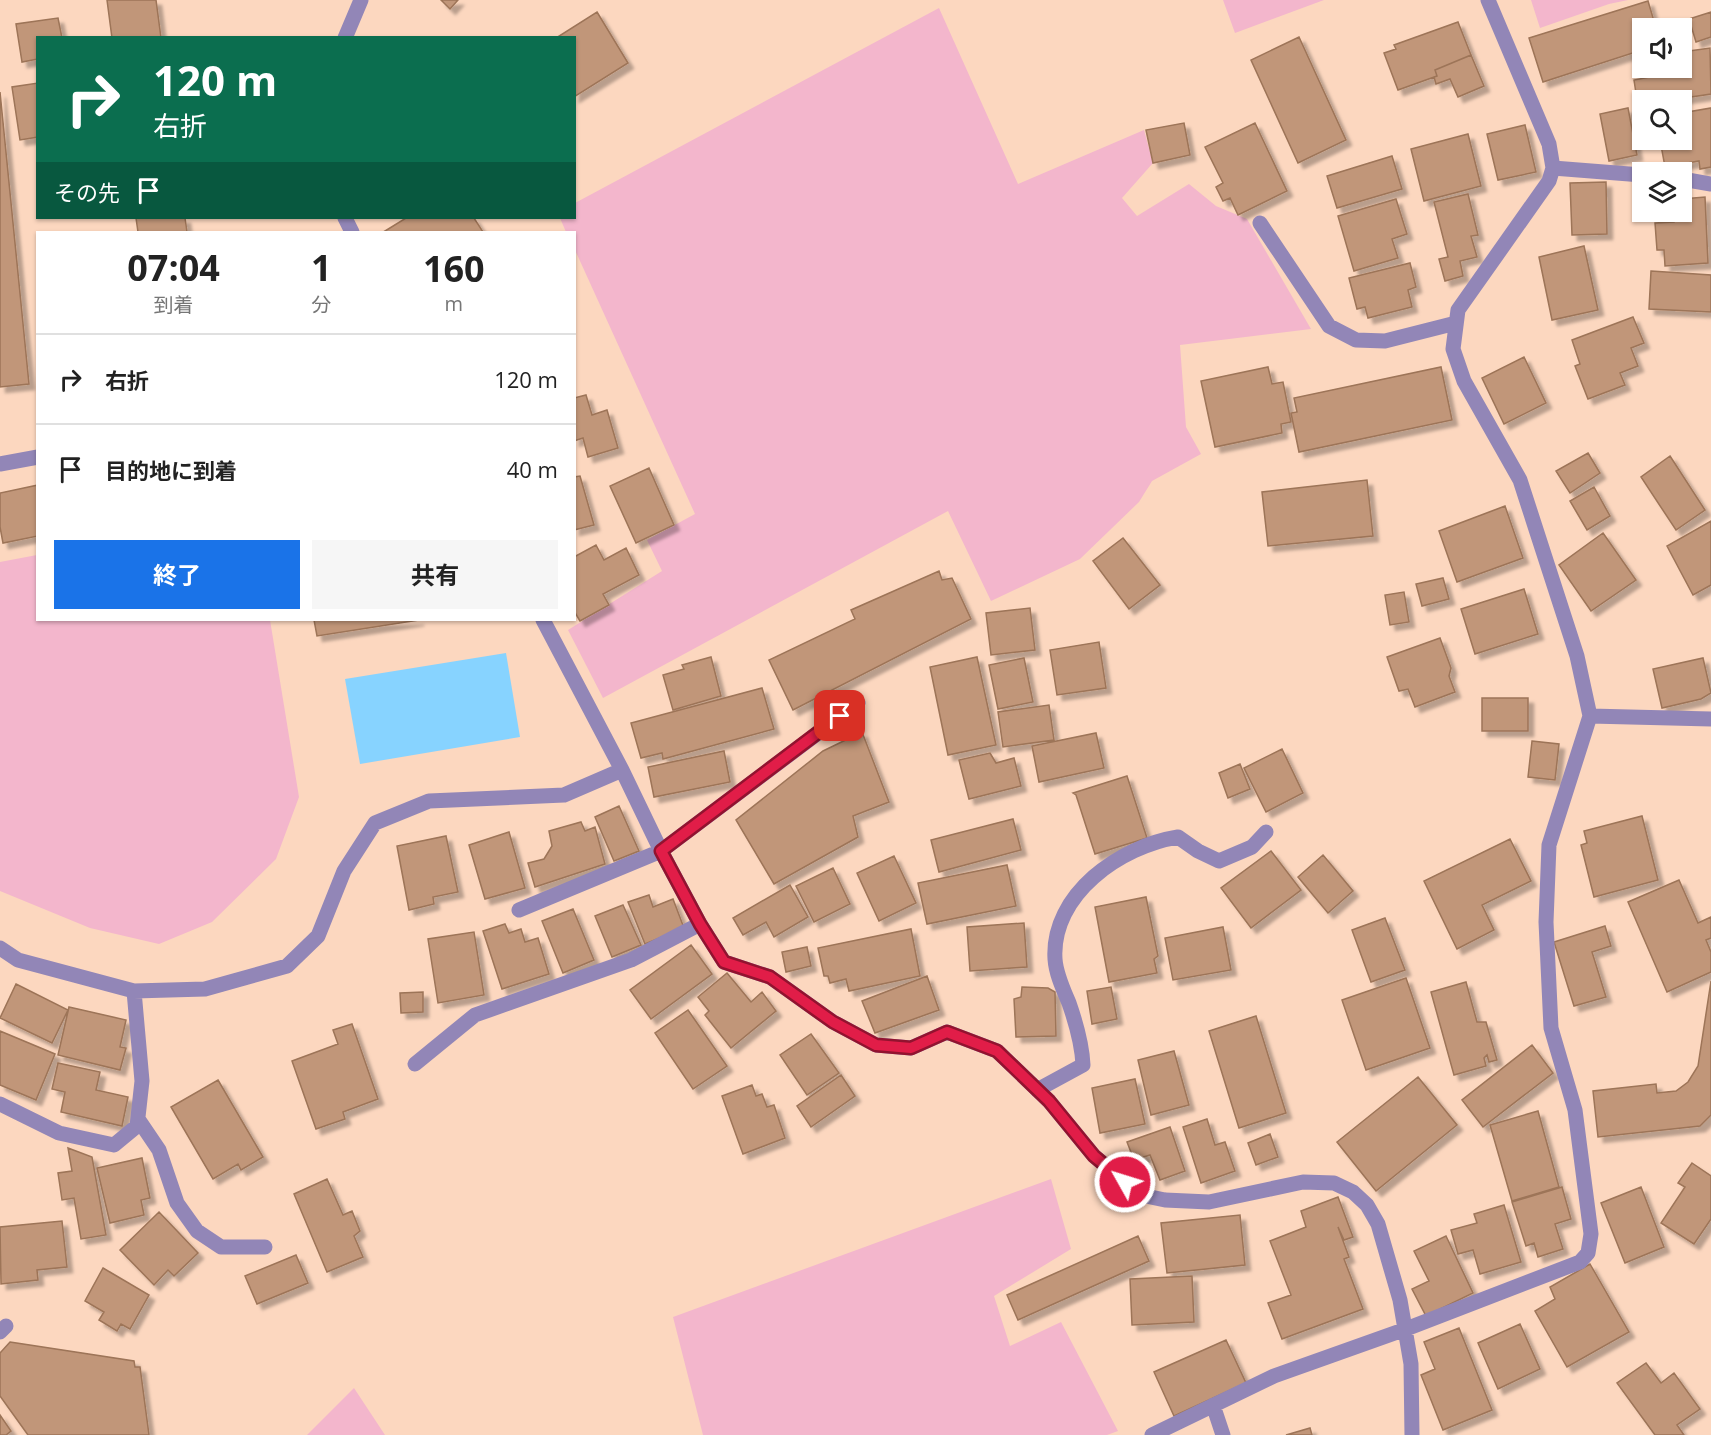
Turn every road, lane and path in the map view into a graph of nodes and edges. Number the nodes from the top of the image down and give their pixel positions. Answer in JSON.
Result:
{"nodes":[{"id":1,"x":361,"y":0,"type":"edge"},
{"id":2,"x":1488,"y":0,"type":"edge"},
{"id":3,"x":346,"y":36,"type":"edge"},
{"id":4,"x":1553,"y":168,"type":"junction"},
{"id":5,"x":1632,"y":174,"type":"edge"},
{"id":6,"x":1692,"y":181,"type":"edge"},
{"id":7,"x":1711,"y":184,"type":"edge"},
{"id":8,"x":1260,"y":223,"type":"dead end"},
{"id":9,"x":1456,"y":323,"type":"junction"},
{"id":10,"x":36,"y":457,"type":"edge"},
{"id":11,"x":0,"y":464,"type":"edge"},
{"id":12,"x":544,"y":621,"type":"edge"},
{"id":13,"x":858,"y":703,"type":"dead end"},
{"id":14,"x":1590,"y":716,"type":"junction"},
{"id":15,"x":1711,"y":719,"type":"edge"},
{"id":16,"x":622,"y":770,"type":"junction"},
{"id":17,"x":1266,"y":832,"type":"dead end"},
{"id":18,"x":661,"y":851,"type":"junction"},
{"id":19,"x":519,"y":910,"type":"dead end"},
{"id":20,"x":700,"y":924,"type":"junction"},
{"id":21,"x":0,"y":948,"type":"edge"},
{"id":22,"x":134,"y":991,"type":"junction"},
{"id":23,"x":415,"y":1064,"type":"dead end"},
{"id":24,"x":1037,"y":1090,"type":"junction"},
{"id":25,"x":0,"y":1104,"type":"edge"},
{"id":26,"x":138,"y":1119,"type":"junction"},
{"id":27,"x":266,"y":1247,"type":"dead end"},
{"id":28,"x":1406,"y":1329,"type":"junction"},
{"id":29,"x":1213,"y":1405,"type":"junction"},
{"id":30,"x":1152,"y":1435,"type":"edge"},
{"id":31,"x":1223,"y":1435,"type":"edge"},
{"id":32,"x":1412,"y":1435,"type":"edge"}],
"edges":[{"from":1,"to":3,"type":"street"},
{"from":2,"to":4,"type":"street"},
{"from":4,"to":5,"type":"street"},
{"from":4,"to":9,"type":"street"},
{"from":6,"to":7,"type":"street"},
{"from":8,"to":9,"type":"street"},
{"from":9,"to":14,"type":"street"},
{"from":10,"to":11,"type":"street"},
{"from":12,"to":16,"type":"street"},
{"from":13,"to":18,"type":"street"},
{"from":14,"to":15,"type":"street"},
{"from":14,"to":28,"type":"street"},
{"from":16,"to":18,"type":"street"},
{"from":16,"to":22,"type":"street"},
{"from":17,"to":24,"type":"street"},
{"from":18,"to":19,"type":"street"},
{"from":18,"to":20,"type":"street"},
{"from":20,"to":23,"type":"street"},
{"from":20,"to":24,"type":"street"},
{"from":21,"to":22,"type":"street"},
{"from":22,"to":26,"type":"street"},
{"from":24,"to":28,"type":"street"},
{"from":25,"to":26,"type":"street"},
{"from":26,"to":27,"type":"street"},
{"from":28,"to":29,"type":"street"},
{"from":28,"to":32,"type":"street"},
{"from":29,"to":30,"type":"street"},
{"from":29,"to":31,"type":"street"}]}
